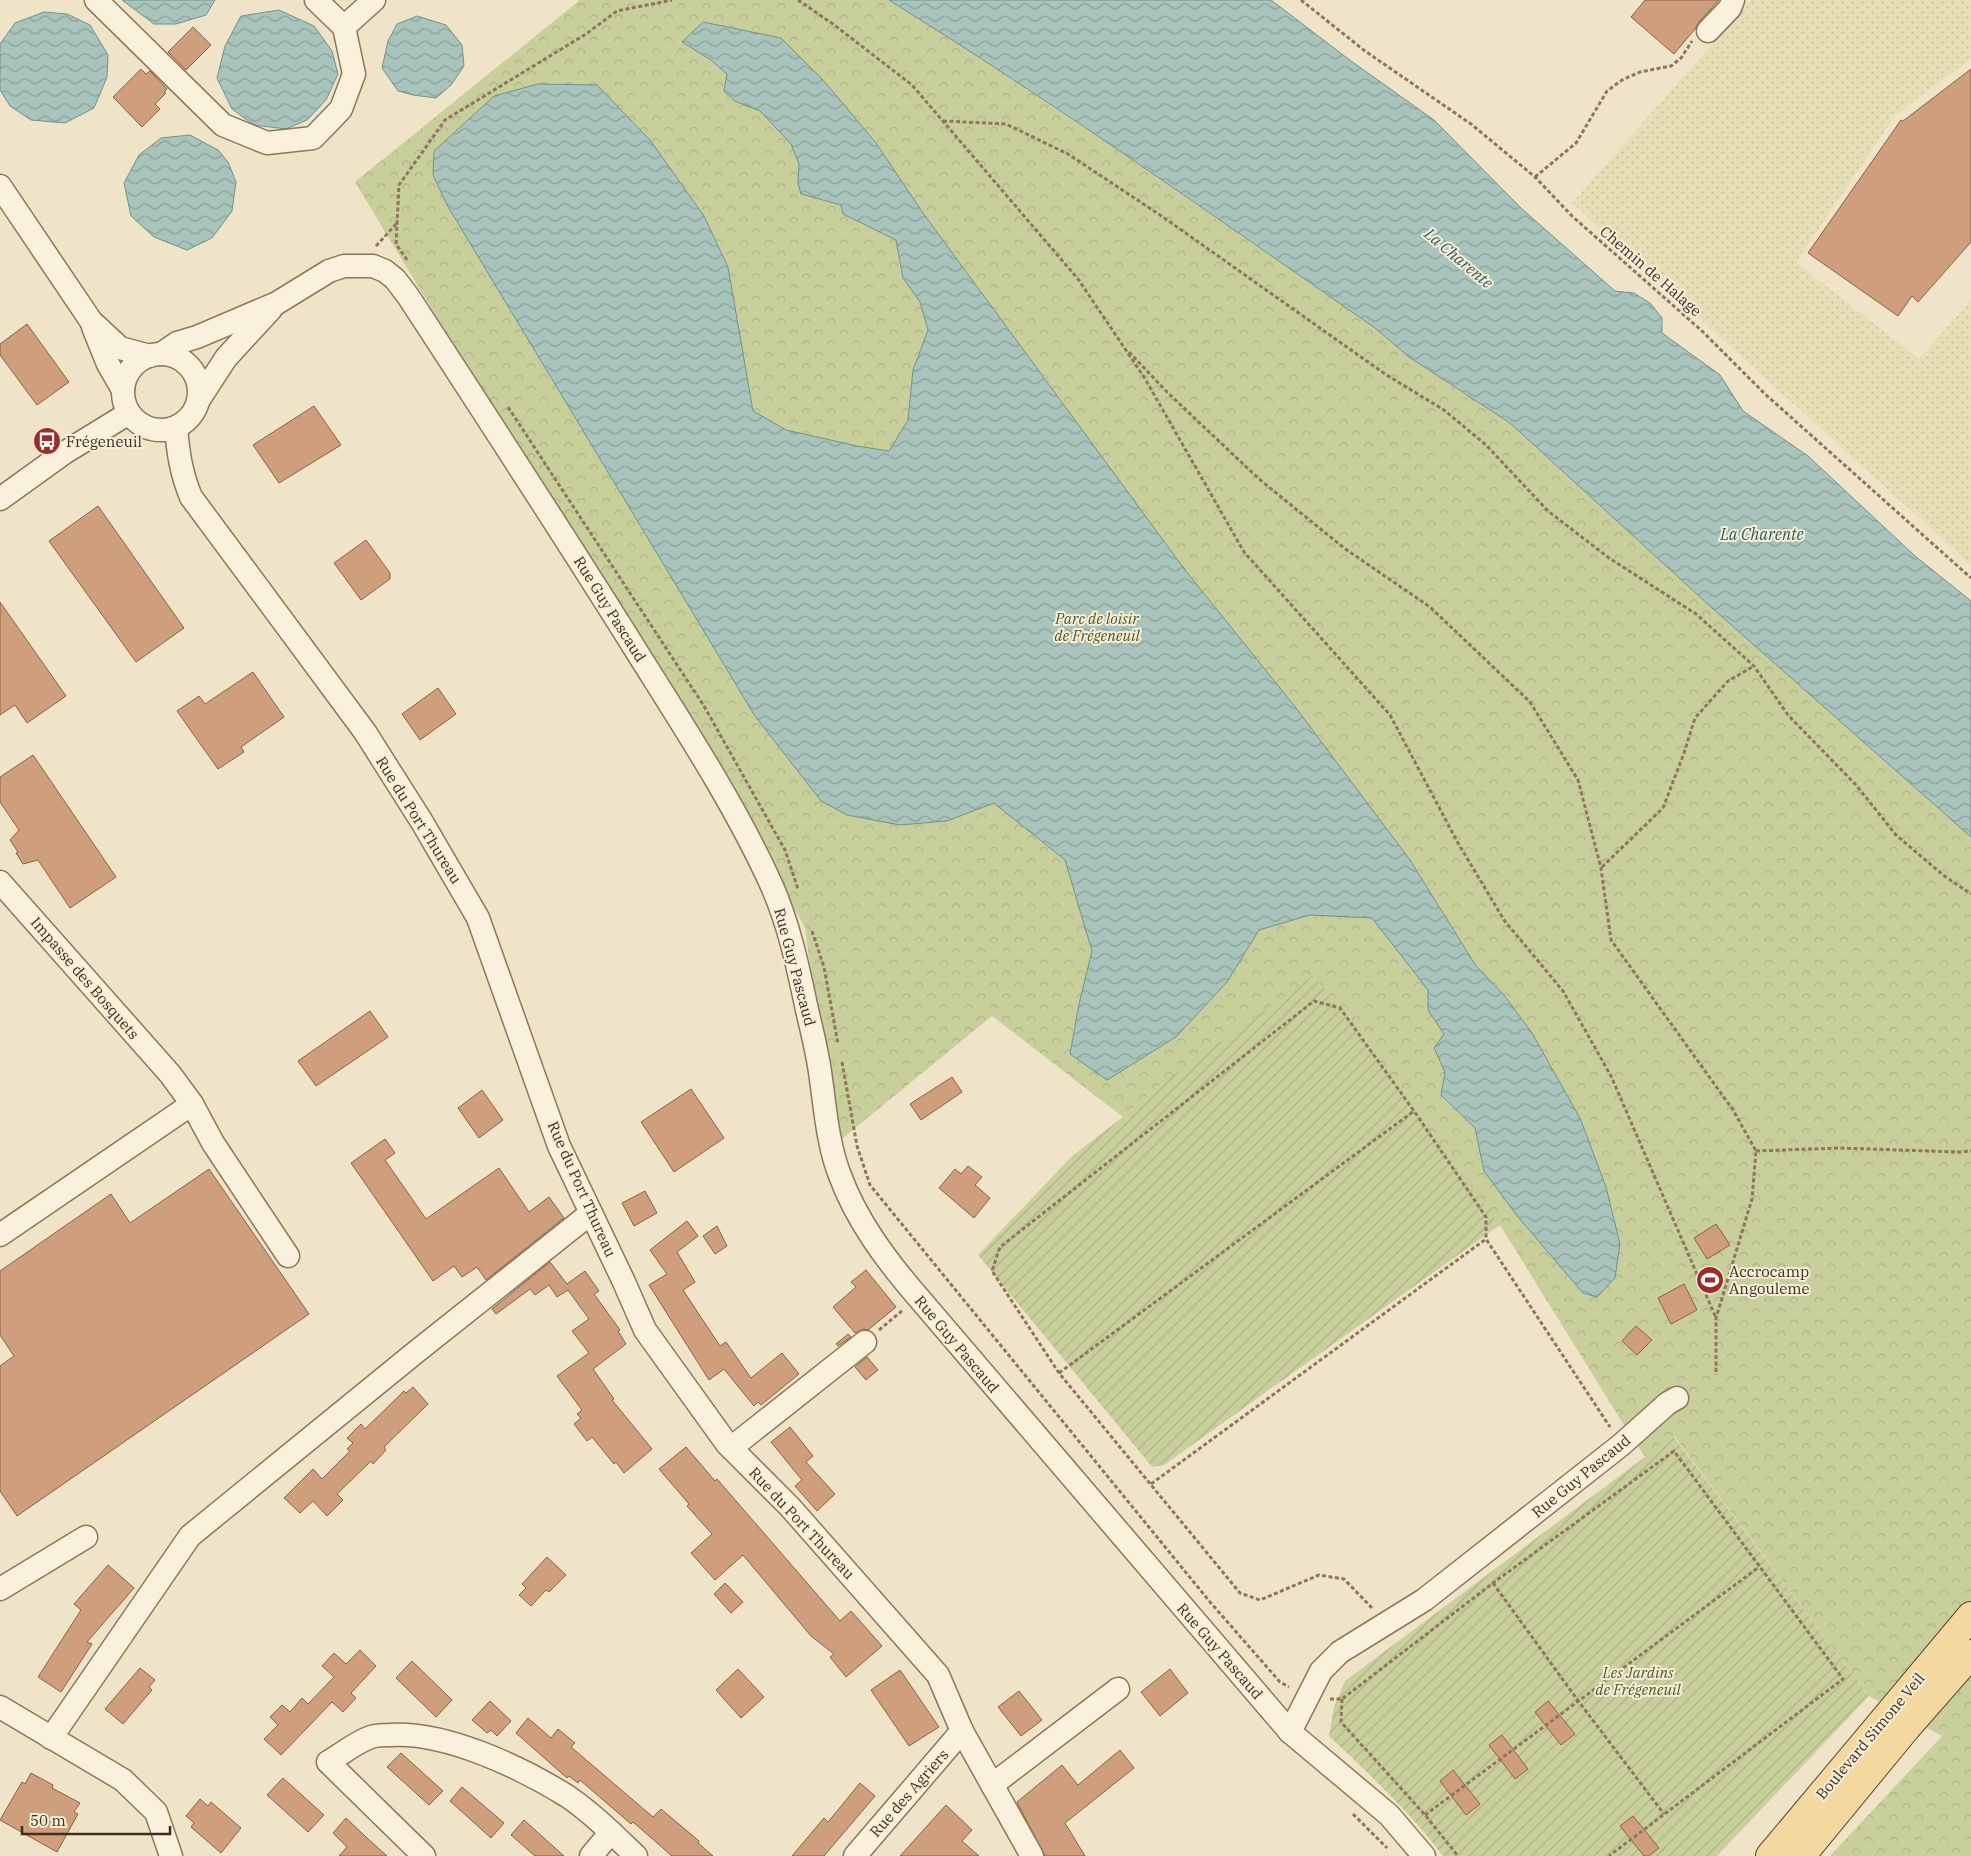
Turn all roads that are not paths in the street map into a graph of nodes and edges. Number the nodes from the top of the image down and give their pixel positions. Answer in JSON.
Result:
{"nodes":[{"id":1,"x":96,"y":0,"type":"edge"},
{"id":2,"x":316,"y":0,"type":"edge"},
{"id":3,"x":374,"y":0,"type":"edge"},
{"id":4,"x":1733,"y":0,"type":"edge"},
{"id":5,"x":344,"y":27,"type":"junction"},
{"id":6,"x":1708,"y":31,"type":"road end"},
{"id":7,"x":0,"y":186,"type":"edge"},
{"id":8,"x":277,"y":303,"type":"junction"},
{"id":9,"x":91,"y":321,"type":"junction"},
{"id":10,"x":156,"y":355,"type":"junction"},
{"id":11,"x":123,"y":390,"type":"junction"},
{"id":12,"x":198,"y":401,"type":"junction"},
{"id":13,"x":130,"y":413,"type":"junction"},
{"id":14,"x":176,"y":427,"type":"junction"},
{"id":15,"x":0,"y":498,"type":"edge"},
{"id":16,"x":0,"y":882,"type":"edge"},
{"id":17,"x":192,"y":1104,"type":"junction"},
{"id":18,"x":591,"y":1213,"type":"junction"},
{"id":19,"x":0,"y":1235,"type":"edge"},
{"id":20,"x":288,"y":1256,"type":"dead end"},
{"id":21,"x":865,"y":1342,"type":"road end"},
{"id":22,"x":1677,"y":1398,"type":"dead end"},
{"id":23,"x":731,"y":1448,"type":"junction"},
{"id":24,"x":86,"y":1537,"type":"dead end"},
{"id":25,"x":0,"y":1589,"type":"edge"},
{"id":26,"x":1971,"y":1616,"type":"edge"},
{"id":27,"x":1971,"y":1654,"type":"edge"},
{"id":28,"x":1118,"y":1689,"type":"dead end"},
{"id":29,"x":0,"y":1707,"type":"edge"},
{"id":30,"x":962,"y":1731,"type":"junction"},
{"id":31,"x":1290,"y":1732,"type":"junction"},
{"id":32,"x":51,"y":1738,"type":"junction"},
{"id":33,"x":992,"y":1785,"type":"junction"},
{"id":34,"x":611,"y":1832,"type":"junction"},
{"id":35,"x":1030,"y":1855,"type":"edge"},
{"id":36,"x":171,"y":1856,"type":"edge"},
{"id":37,"x":424,"y":1856,"type":"edge"},
{"id":38,"x":591,"y":1856,"type":"edge"},
{"id":39,"x":636,"y":1856,"type":"edge"},
{"id":40,"x":855,"y":1856,"type":"edge"},
{"id":41,"x":1424,"y":1856,"type":"edge"},
{"id":42,"x":1770,"y":1856,"type":"edge"},
{"id":43,"x":1801,"y":1856,"type":"edge"}],
"edges":[{"from":1,"to":5,"type":"street"},
{"from":2,"to":5,"type":"street"},
{"from":3,"to":5,"type":"street"},
{"from":4,"to":6,"type":"street"},
{"from":7,"to":9,"type":"street"},
{"from":8,"to":10,"type":"street","name":"Rue Guy Pascaud"},
{"from":8,"to":12,"type":"street","name":"Rue Guy Pascaud"},
{"from":8,"to":31,"type":"street","name":"Rue Guy Pascaud"},
{"from":9,"to":10,"type":"street"},
{"from":9,"to":11,"type":"street"},
{"from":10,"to":11,"type":"street"},
{"from":10,"to":12,"type":"street"},
{"from":11,"to":13,"type":"street"},
{"from":12,"to":14,"type":"street"},
{"from":13,"to":14,"type":"street"},
{"from":13,"to":15,"type":"street"},
{"from":14,"to":18,"type":"street","name":"Rue du Port Thureau"},
{"from":16,"to":17,"type":"street","name":"Impasse des Bosquets"},
{"from":17,"to":19,"type":"street"},
{"from":17,"to":20,"type":"street","name":"Impasse des Bosquets"},
{"from":18,"to":23,"type":"street","name":"Rue du Port Thureau"},
{"from":18,"to":32,"type":"street"},
{"from":21,"to":23,"type":"street"},
{"from":22,"to":31,"type":"street","name":"Rue Guy Pascaud"},
{"from":23,"to":30,"type":"street","name":"Rue du Port Thureau"},
{"from":24,"to":25,"type":"street"},
{"from":26,"to":42,"type":"main road","name":"Boulevard Simone Veil"},
{"from":27,"to":43,"type":"main road","name":"Boulevard Simone Veil"},
{"from":28,"to":33,"type":"street"},
{"from":29,"to":32,"type":"street"},
{"from":30,"to":33,"type":"street","name":"Rue du Port Thureau"},
{"from":30,"to":40,"type":"street","name":"Rue des Agriers"},
{"from":31,"to":41,"type":"street","name":"Rue Guy Pascaud"},
{"from":32,"to":36,"type":"street"},
{"from":33,"to":35,"type":"street","name":"Rue du Port Thureau"},
{"from":34,"to":37,"type":"street"},
{"from":34,"to":38,"type":"street"},
{"from":34,"to":39,"type":"street"}]}
